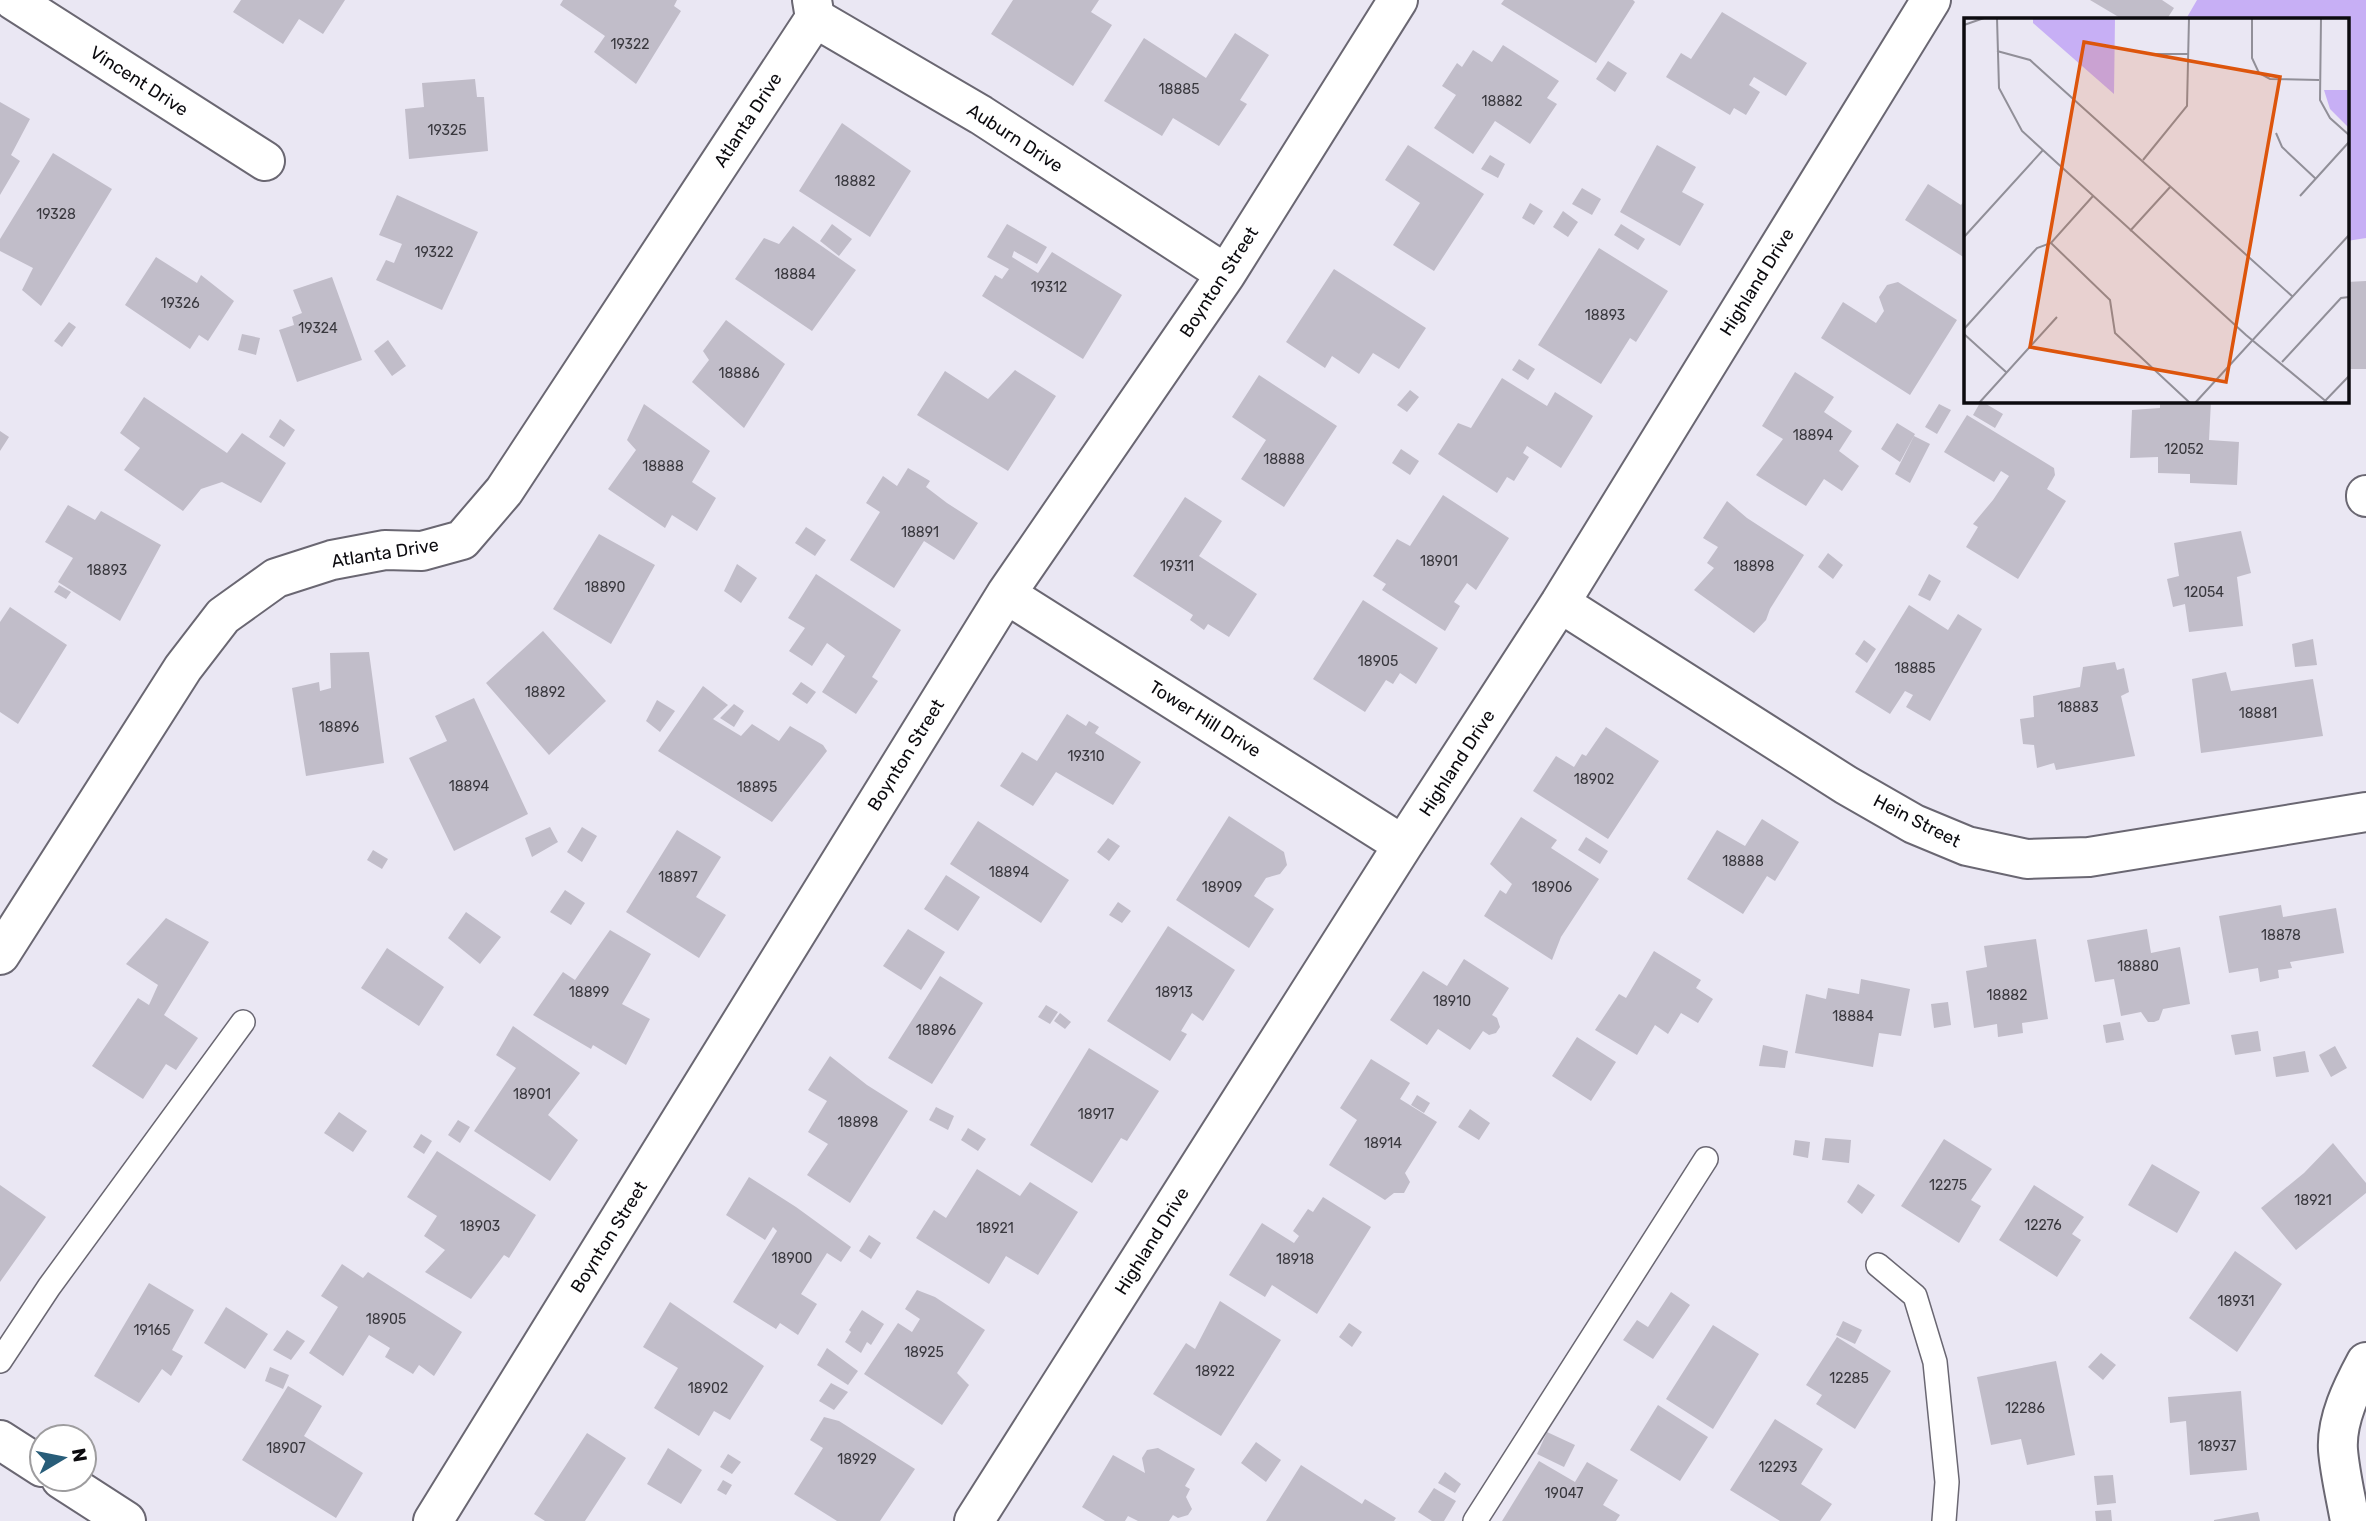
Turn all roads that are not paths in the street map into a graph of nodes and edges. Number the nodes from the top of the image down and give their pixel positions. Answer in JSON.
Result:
{"nodes":[{"id":1,"x":13,"y":0,"type":"edge"},
{"id":2,"x":1398,"y":0,"type":"edge"},
{"id":3,"x":1931,"y":0,"type":"edge"},
{"id":4,"x":814,"y":9,"type":"edge"},
{"id":5,"x":265,"y":161,"type":"dead end"},
{"id":6,"x":1226,"y":274,"type":"junction"},
{"id":7,"x":1006,"y":594,"type":"junction"},
{"id":8,"x":1560,"y":603,"type":"junction"},
{"id":9,"x":2366,"y":811,"type":"edge"},
{"id":10,"x":1403,"y":845,"type":"junction"},
{"id":11,"x":0,"y":955,"type":"edge"},
{"id":12,"x":243,"y":1022,"type":"dead end"},
{"id":13,"x":1706,"y":1158,"type":"dead end"},
{"id":14,"x":1878,"y":1265,"type":"dead end"},
{"id":15,"x":0,"y":1361,"type":"edge"},
{"id":16,"x":2366,"y":1362,"type":"edge"},
{"id":17,"x":0,"y":1440,"type":"edge"},
{"id":18,"x":28,"y":1458,"type":"edge"},
{"id":19,"x":83,"y":1493,"type":"edge"},
{"id":20,"x":126,"y":1521,"type":"edge"},
{"id":21,"x":433,"y":1521,"type":"edge"},
{"id":22,"x":974,"y":1521,"type":"edge"},
{"id":23,"x":1475,"y":1521,"type":"edge"},
{"id":24,"x":1944,"y":1521,"type":"edge"},
{"id":25,"x":2350,"y":1521,"type":"edge"}],
"edges":[{"from":1,"to":5,"type":"street","name":"Vincent Drive"},
{"from":2,"to":6,"type":"street","name":"Boynton Street"},
{"from":3,"to":8,"type":"street","name":"Highland Drive"},
{"from":4,"to":6,"type":"street","name":"Auburn Drive"},
{"from":4,"to":11,"type":"street","name":"Atlanta Drive"},
{"from":6,"to":7,"type":"street","name":"Boynton Street"},
{"from":7,"to":10,"type":"street","name":"Tower Hill Drive"},
{"from":7,"to":21,"type":"street","name":"Boynton Street"},
{"from":8,"to":9,"type":"street","name":"Hein Street"},
{"from":8,"to":10,"type":"street","name":"Highland Drive"},
{"from":10,"to":22,"type":"street","name":"Highland Drive"},
{"from":12,"to":15,"type":"lane"},
{"from":13,"to":23,"type":"lane"},
{"from":14,"to":24,"type":"lane"},
{"from":16,"to":25,"type":"street"},
{"from":17,"to":18,"type":"street"},
{"from":19,"to":20,"type":"street"}]}
